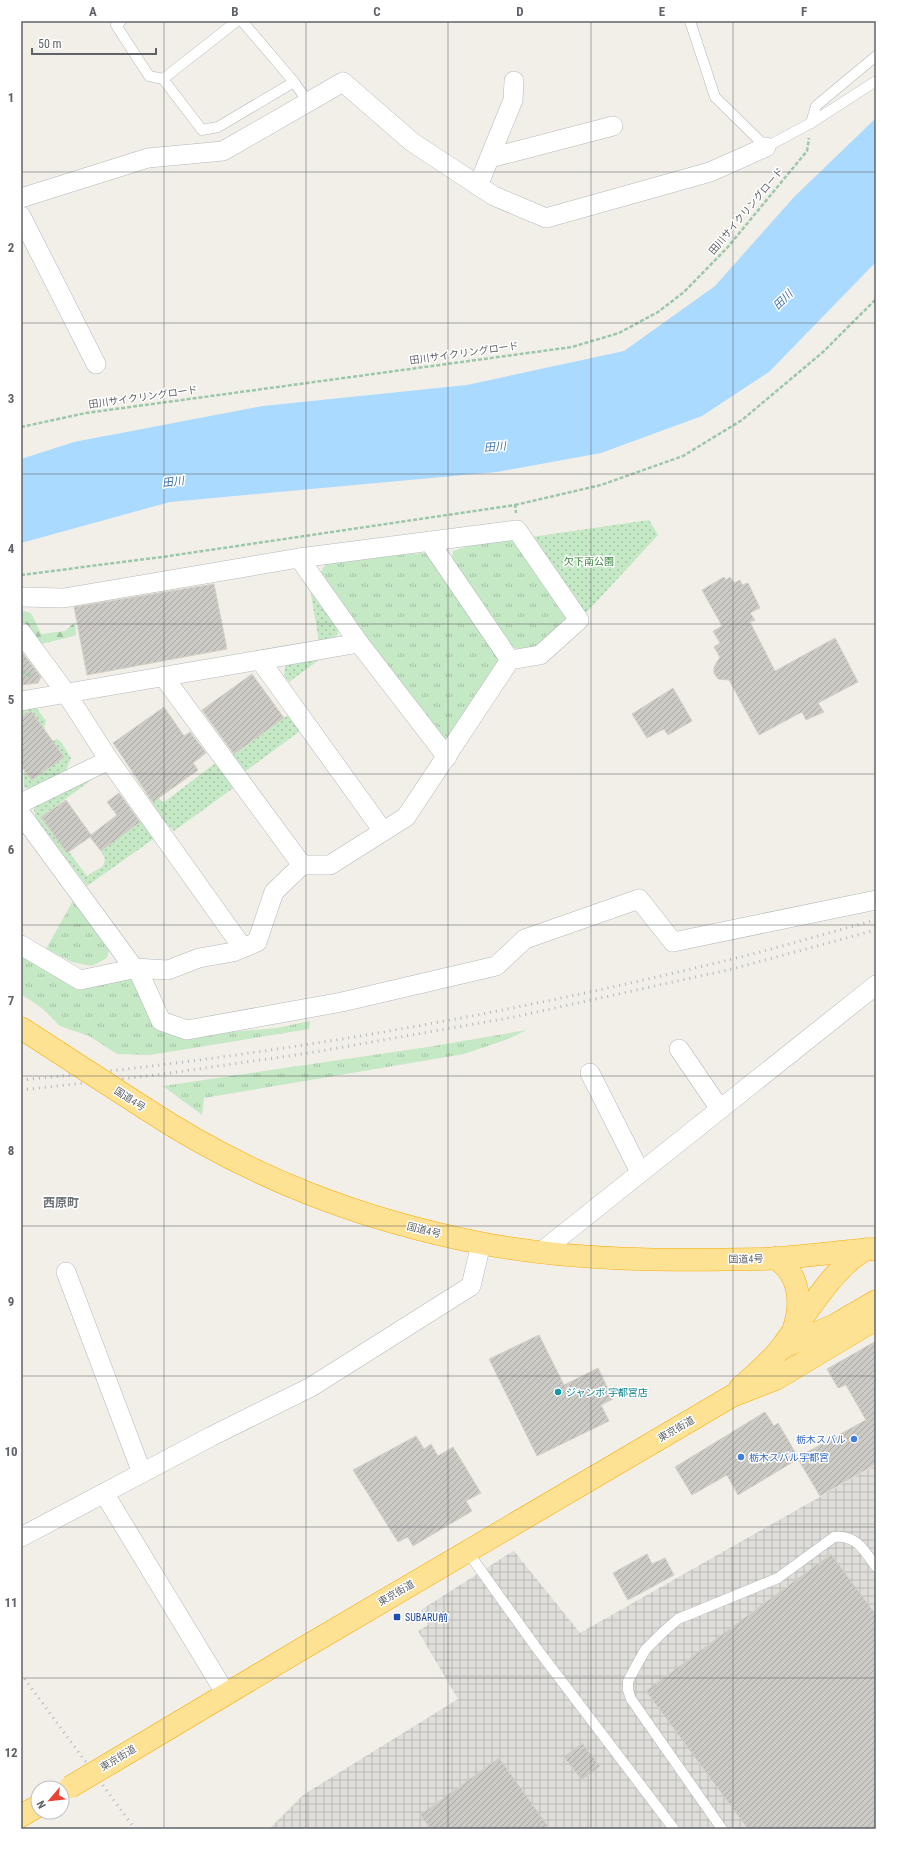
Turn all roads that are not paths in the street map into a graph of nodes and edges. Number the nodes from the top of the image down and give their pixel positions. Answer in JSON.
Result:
{"nodes":[{"id":1,"x":121,"y":21,"type":"edge"},
{"id":2,"x":237,"y":21,"type":"edge"},
{"id":3,"x":242,"y":21,"type":"edge"},
{"id":4,"x":690,"y":21,"type":"edge"},
{"id":5,"x":876,"y":56,"type":"edge"},
{"id":6,"x":163,"y":79,"type":"junction"},
{"id":7,"x":514,"y":81,"type":"dead end"},
{"id":8,"x":876,"y":81,"type":"edge"},
{"id":9,"x":294,"y":82,"type":"junction"},
{"id":10,"x":308,"y":102,"type":"junction"},
{"id":11,"x":811,"y":123,"type":"junction"},
{"id":12,"x":613,"y":126,"type":"dead end"},
{"id":13,"x":766,"y":147,"type":"junction"},
{"id":14,"x":490,"y":158,"type":"junction"},
{"id":15,"x":478,"y":186,"type":"junction"},
{"id":16,"x":21,"y":198,"type":"edge"},
{"id":17,"x":21,"y":216,"type":"edge"},
{"id":18,"x":96,"y":364,"type":"dead end"},
{"id":19,"x":429,"y":541,"type":"junction"},
{"id":20,"x":299,"y":558,"type":"junction"},
{"id":21,"x":21,"y":598,"type":"edge"},
{"id":22,"x":21,"y":632,"type":"edge"},
{"id":23,"x":359,"y":643,"type":"junction"},
{"id":24,"x":260,"y":660,"type":"junction"},
{"id":25,"x":510,"y":660,"type":"junction"},
{"id":26,"x":163,"y":676,"type":"junction"},
{"id":27,"x":66,"y":693,"type":"junction"},
{"id":28,"x":21,"y":701,"type":"edge"},
{"id":29,"x":447,"y":757,"type":"junction"},
{"id":30,"x":109,"y":760,"type":"junction"},
{"id":31,"x":21,"y":803,"type":"edge"},
{"id":32,"x":21,"y":814,"type":"edge"},
{"id":33,"x":383,"y":831,"type":"junction"},
{"id":34,"x":302,"y":865,"type":"junction"},
{"id":35,"x":876,"y":900,"type":"edge"},
{"id":36,"x":21,"y":945,"type":"edge"},
{"id":37,"x":243,"y":948,"type":"junction"},
{"id":38,"x":137,"y":968,"type":"junction"},
{"id":39,"x":876,"y":985,"type":"edge"},
{"id":40,"x":21,"y":1028,"type":"edge"},
{"id":41,"x":679,"y":1049,"type":"dead end"},
{"id":42,"x":590,"y":1073,"type":"dead end"},
{"id":43,"x":720,"y":1109,"type":"junction"},
{"id":44,"x":640,"y":1172,"type":"junction"},
{"id":45,"x":481,"y":1244,"type":"junction"},
{"id":46,"x":872,"y":1248,"type":"edge"},
{"id":47,"x":541,"y":1252,"type":"junction"},
{"id":48,"x":775,"y":1258,"type":"junction"},
{"id":49,"x":66,"y":1272,"type":"dead end"},
{"id":50,"x":876,"y":1301,"type":"edge"},
{"id":51,"x":876,"y":1319,"type":"edge"},
{"id":52,"x":787,"y":1340,"type":"junction"},
{"id":53,"x":732,"y":1396,"type":"junction"},
{"id":54,"x":142,"y":1473,"type":"junction"},
{"id":55,"x":104,"y":1493,"type":"junction"},
{"id":56,"x":21,"y":1537,"type":"edge"},
{"id":57,"x":467,"y":1551,"type":"junction"},
{"id":58,"x":876,"y":1567,"type":"edge"},
{"id":59,"x":226,"y":1694,"type":"junction"},
{"id":60,"x":70,"y":1787,"type":"edge"},
{"id":61,"x":30,"y":1811,"type":"edge"},
{"id":62,"x":21,"y":1816,"type":"edge"},
{"id":63,"x":674,"y":1829,"type":"edge"},
{"id":64,"x":722,"y":1829,"type":"edge"}],
"edges":[{"from":1,"to":6,"type":"lane"},
{"from":2,"to":6,"type":"lane"},
{"from":3,"to":9,"type":"lane"},
{"from":4,"to":13,"type":"lane"},
{"from":5,"to":11,"type":"lane"},
{"from":6,"to":9,"type":"lane"},
{"from":7,"to":14,"type":"street"},
{"from":8,"to":11,"type":"lane"},
{"from":9,"to":10,"type":"lane"},
{"from":10,"to":15,"type":"street"},
{"from":10,"to":16,"type":"street"},
{"from":11,"to":13,"type":"lane"},
{"from":12,"to":14,"type":"street"},
{"from":13,"to":15,"type":"street"},
{"from":14,"to":15,"type":"street"},
{"from":17,"to":18,"type":"street"},
{"from":19,"to":20,"type":"street"},
{"from":19,"to":25,"type":"street"},
{"from":19,"to":25,"type":"street"},
{"from":20,"to":21,"type":"street"},
{"from":20,"to":23,"type":"street"},
{"from":22,"to":27,"type":"street"},
{"from":23,"to":24,"type":"street"},
{"from":23,"to":29,"type":"street"},
{"from":24,"to":26,"type":"street"},
{"from":24,"to":33,"type":"street"},
{"from":25,"to":29,"type":"street"},
{"from":26,"to":27,"type":"street"},
{"from":26,"to":34,"type":"street"},
{"from":27,"to":28,"type":"street"},
{"from":27,"to":30,"type":"street"},
{"from":29,"to":33,"type":"street"},
{"from":30,"to":31,"type":"street"},
{"from":30,"to":37,"type":"street"},
{"from":32,"to":38,"type":"street"},
{"from":33,"to":34,"type":"street"},
{"from":34,"to":37,"type":"street"},
{"from":35,"to":38,"type":"street"},
{"from":36,"to":38,"type":"street"},
{"from":37,"to":38,"type":"street"},
{"from":39,"to":43,"type":"street"},
{"from":40,"to":45,"type":"highway","name":"国道4号","bridge":true},
{"from":41,"to":43,"type":"street"},
{"from":42,"to":44,"type":"street"},
{"from":43,"to":44,"type":"street"},
{"from":44,"to":47,"type":"street"},
{"from":45,"to":47,"type":"highway","name":"国道4号"},
{"from":45,"to":54,"type":"street"},
{"from":46,"to":48,"type":"highway","name":"国道4号"},
{"from":46,"to":52,"type":"highway","name":"東京街道"},
{"from":47,"to":48,"type":"highway","name":"国道4号"},
{"from":48,"to":52,"type":"highway"},
{"from":49,"to":54,"type":"street"},
{"from":50,"to":52,"type":"highway","name":"東京街道"},
{"from":51,"to":53,"type":"highway","name":"東京街道"},
{"from":52,"to":53,"type":"highway","name":"東京街道"},
{"from":53,"to":57,"type":"highway","name":"東京街道"},
{"from":54,"to":55,"type":"street"},
{"from":55,"to":56,"type":"street"},
{"from":55,"to":59,"type":"street"},
{"from":57,"to":59,"type":"highway","name":"東京街道"},
{"from":57,"to":63,"type":"lane"},
{"from":58,"to":64,"type":"lane"},
{"from":59,"to":60,"type":"highway","name":"東京街道","bridge":true},
{"from":61,"to":62,"type":"highway"}]}
